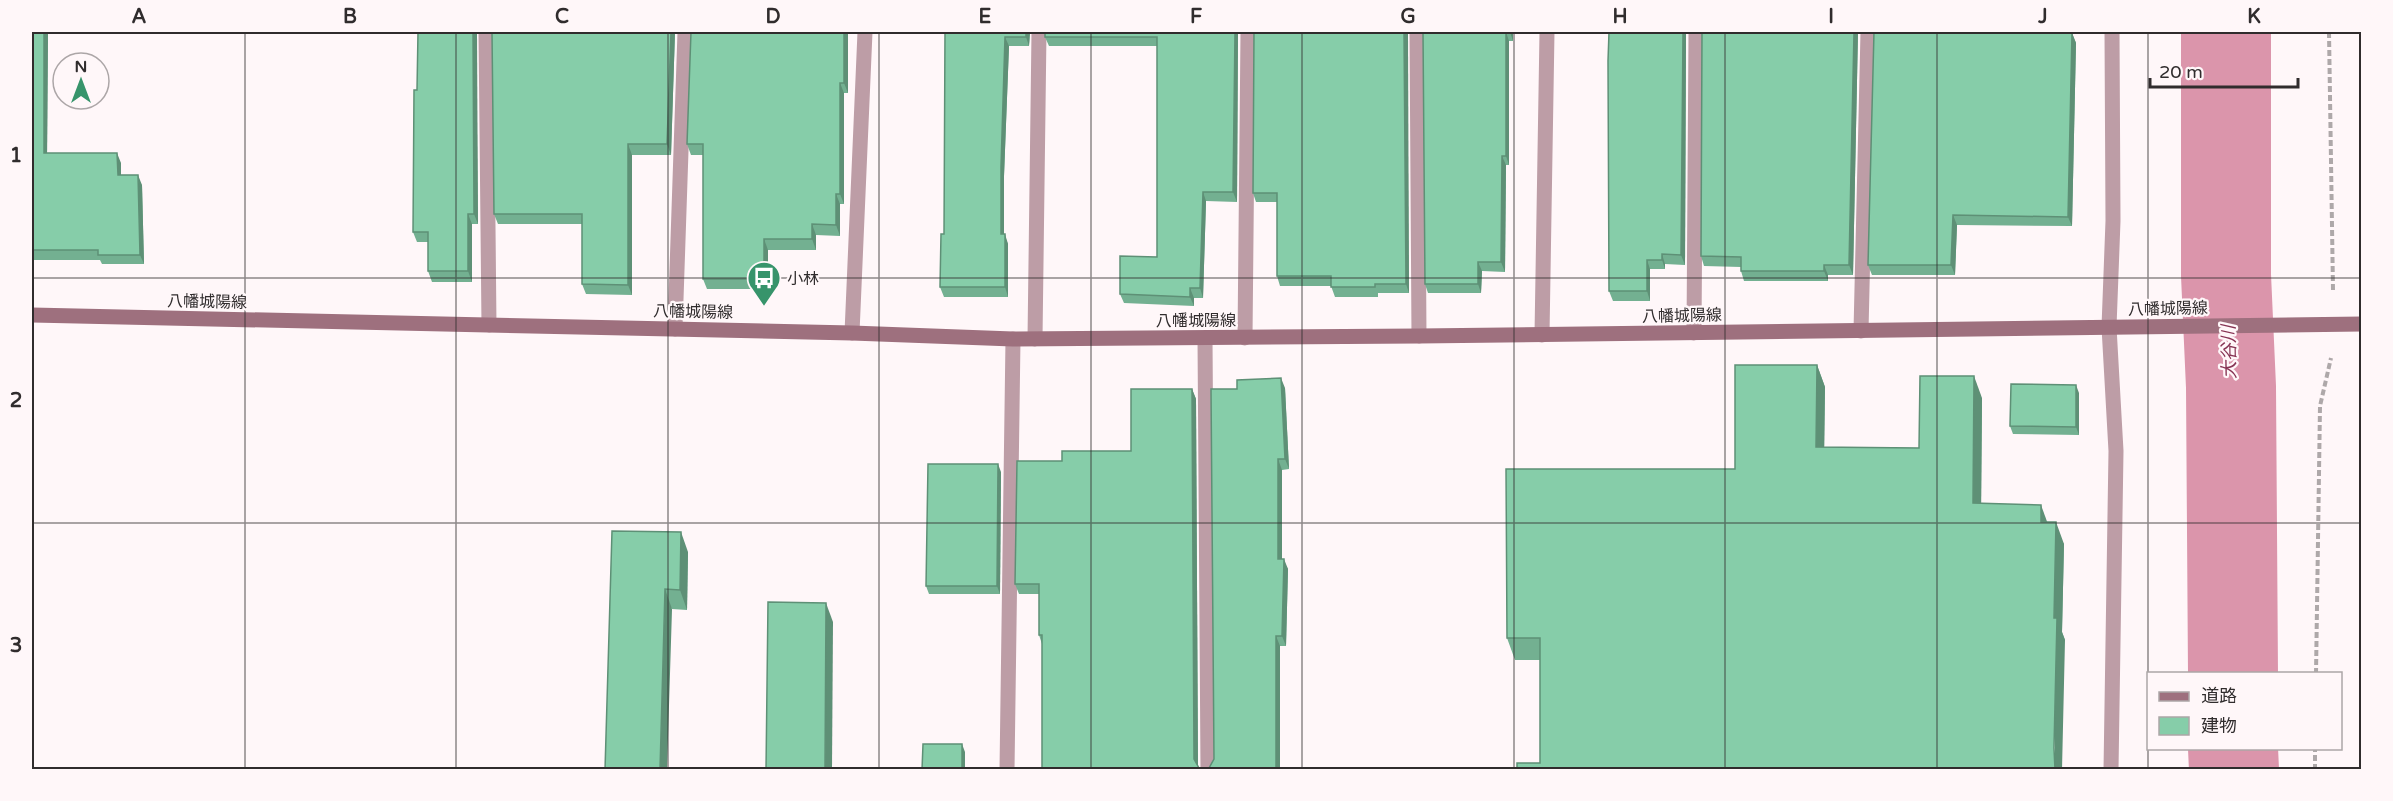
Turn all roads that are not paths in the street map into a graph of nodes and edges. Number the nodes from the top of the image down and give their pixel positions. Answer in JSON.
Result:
{"nodes":[{"id":1,"x":486,"y":32,"type":"edge"},
{"id":2,"x":685,"y":32,"type":"edge"},
{"id":3,"x":865,"y":32,"type":"edge"},
{"id":4,"x":1039,"y":32,"type":"edge"},
{"id":5,"x":1248,"y":32,"type":"edge"},
{"id":6,"x":1417,"y":32,"type":"edge"},
{"id":7,"x":1547,"y":32,"type":"edge"},
{"id":8,"x":1696,"y":32,"type":"edge"},
{"id":9,"x":1868,"y":32,"type":"edge"},
{"id":10,"x":2112,"y":32,"type":"edge"},
{"id":11,"x":32,"y":315,"type":"edge"},
{"id":12,"x":2361,"y":324,"type":"edge"},
{"id":13,"x":489,"y":325,"type":"junction"},
{"id":14,"x":2109,"y":327,"type":"junction"},
{"id":15,"x":675,"y":329,"type":"junction"},
{"id":16,"x":1861,"y":331,"type":"junction"},
{"id":17,"x":852,"y":333,"type":"junction"},
{"id":18,"x":1694,"y":333,"type":"junction"},
{"id":19,"x":1542,"y":335,"type":"junction"},
{"id":20,"x":1419,"y":336,"type":"junction"},
{"id":21,"x":1205,"y":338,"type":"junction"},
{"id":22,"x":1245,"y":338,"type":"junction"},
{"id":23,"x":1013,"y":339,"type":"junction"},
{"id":24,"x":1035,"y":339,"type":"junction"},
{"id":25,"x":1007,"y":770,"type":"edge"},
{"id":26,"x":1208,"y":770,"type":"edge"},
{"id":27,"x":2111,"y":770,"type":"edge"}],
"edges":[{"from":1,"to":13,"type":"street"},
{"from":2,"to":15,"type":"street"},
{"from":3,"to":17,"type":"street"},
{"from":4,"to":24,"type":"street"},
{"from":5,"to":22,"type":"street"},
{"from":6,"to":20,"type":"street"},
{"from":7,"to":19,"type":"street"},
{"from":8,"to":18,"type":"street"},
{"from":9,"to":16,"type":"street"},
{"from":10,"to":14,"type":"street"},
{"from":11,"to":13,"type":"main road","name":"八幡城陽線"},
{"from":12,"to":14,"type":"main road","name":"八幡城陽線"},
{"from":13,"to":15,"type":"main road","name":"八幡城陽線"},
{"from":14,"to":16,"type":"main road","name":"八幡城陽線"},
{"from":14,"to":27,"type":"street"},
{"from":15,"to":17,"type":"main road","name":"八幡城陽線"},
{"from":16,"to":18,"type":"main road","name":"八幡城陽線"},
{"from":17,"to":23,"type":"main road","name":"八幡城陽線"},
{"from":18,"to":19,"type":"main road","name":"八幡城陽線"},
{"from":19,"to":20,"type":"main road","name":"八幡城陽線"},
{"from":20,"to":22,"type":"main road","name":"八幡城陽線"},
{"from":21,"to":22,"type":"main road","name":"八幡城陽線"},
{"from":21,"to":24,"type":"main road","name":"八幡城陽線"},
{"from":21,"to":26,"type":"street"},
{"from":23,"to":24,"type":"main road","name":"八幡城陽線"},
{"from":23,"to":25,"type":"street"}]}
